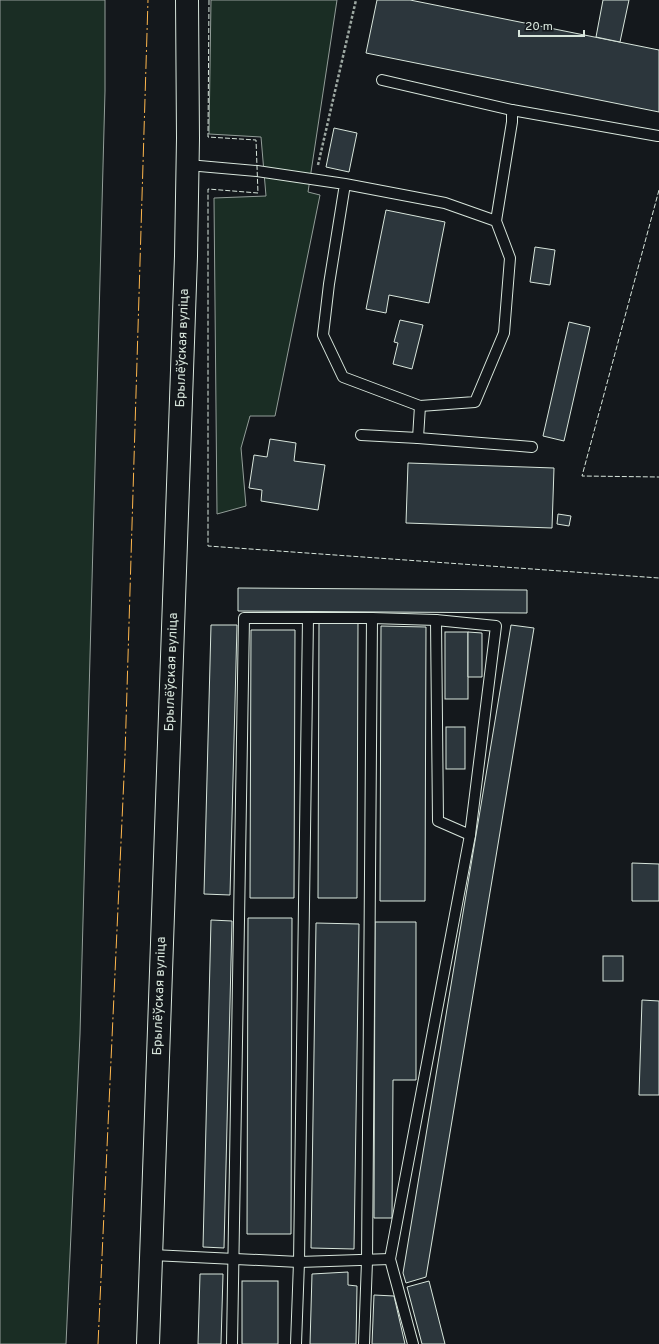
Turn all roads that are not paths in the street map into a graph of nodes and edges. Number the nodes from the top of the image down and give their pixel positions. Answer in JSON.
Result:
{"nodes":[{"id":1,"x":188,"y":0,"type":"edge"},
{"id":2,"x":382,"y":80,"type":"dead end"},
{"id":3,"x":512,"y":110,"type":"junction"},
{"id":4,"x":658,"y":136,"type":"dead end"},
{"id":5,"x":188,"y":165,"type":"junction"},
{"id":6,"x":344,"y":184,"type":"junction"},
{"id":7,"x":496,"y":221,"type":"junction"},
{"id":8,"x":420,"y":406,"type":"junction"},
{"id":9,"x":361,"y":436,"type":"dead end"},
{"id":10,"x":418,"y":438,"type":"junction"},
{"id":11,"x":532,"y":447,"type":"dead end"},
{"id":12,"x":308,"y":618,"type":"junction"},
{"id":13,"x":372,"y":618,"type":"junction"},
{"id":14,"x":436,"y":620,"type":"junction"},
{"id":15,"x":470,"y":835,"type":"junction"},
{"id":16,"x":152,"y":1255,"type":"junction"},
{"id":17,"x":234,"y":1259,"type":"junction"},
{"id":18,"x":390,"y":1259,"type":"junction"},
{"id":19,"x":367,"y":1261,"type":"junction"},
{"id":20,"x":298,"y":1262,"type":"junction"},
{"id":21,"x":148,"y":1344,"type":"edge"},
{"id":22,"x":232,"y":1344,"type":"edge"},
{"id":23,"x":296,"y":1344,"type":"edge"},
{"id":24,"x":364,"y":1344,"type":"edge"},
{"id":25,"x":413,"y":1344,"type":"edge"}],
"edges":[{"from":1,"to":5,"type":"street","name":"Брылёўская вуліца"},
{"from":2,"to":3,"type":"lane"},
{"from":3,"to":4,"type":"lane"},
{"from":3,"to":7,"type":"lane"},
{"from":5,"to":6,"type":"lane"},
{"from":5,"to":16,"type":"street","name":"Брылёўская вуліца"},
{"from":6,"to":7,"type":"lane"},
{"from":6,"to":8,"type":"lane"},
{"from":7,"to":8,"type":"lane"},
{"from":8,"to":10,"type":"lane"},
{"from":9,"to":10,"type":"lane"},
{"from":10,"to":11,"type":"lane"},
{"from":12,"to":13,"type":"lane"},
{"from":12,"to":17,"type":"lane"},
{"from":12,"to":20,"type":"lane"},
{"from":13,"to":14,"type":"lane"},
{"from":13,"to":19,"type":"lane"},
{"from":14,"to":15,"type":"lane"},
{"from":14,"to":15,"type":"lane"},
{"from":15,"to":18,"type":"lane"},
{"from":16,"to":17,"type":"lane"},
{"from":16,"to":21,"type":"street","name":"Брылёўская вуліца"},
{"from":17,"to":20,"type":"lane"},
{"from":17,"to":22,"type":"lane"},
{"from":18,"to":19,"type":"lane"},
{"from":18,"to":25,"type":"lane"},
{"from":19,"to":20,"type":"lane"},
{"from":19,"to":24,"type":"lane"},
{"from":20,"to":23,"type":"lane"}]}
